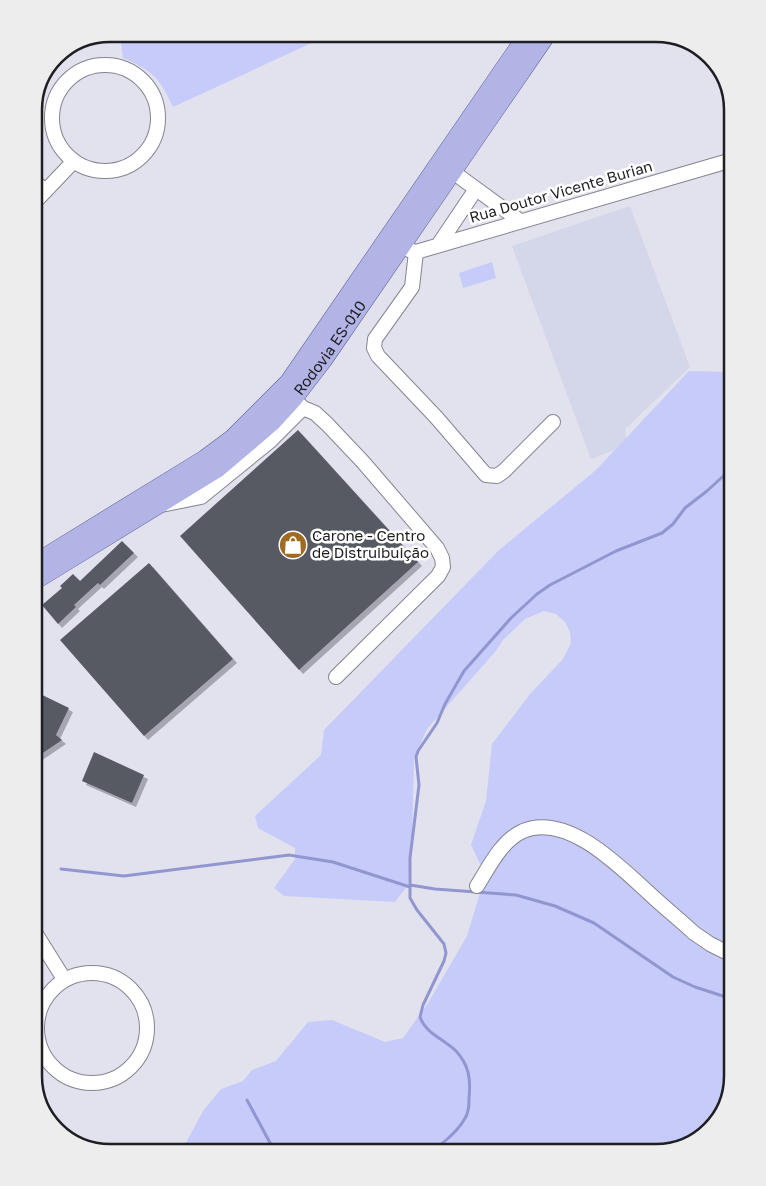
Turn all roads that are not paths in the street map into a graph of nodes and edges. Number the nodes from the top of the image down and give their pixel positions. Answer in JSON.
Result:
{"nodes":[{"id":1,"x":522,"y":43,"type":"edge"},
{"id":2,"x":541,"y":43,"type":"edge"},
{"id":3,"x":73,"y":162,"type":"junction"},
{"id":4,"x":724,"y":162,"type":"edge"},
{"id":5,"x":453,"y":172,"type":"junction"},
{"id":6,"x":476,"y":189,"type":"junction"},
{"id":7,"x":45,"y":191,"type":"joint"},
{"id":8,"x":43,"y":193,"type":"edge"},
{"id":9,"x":520,"y":221,"type":"junction"},
{"id":10,"x":439,"y":244,"type":"junction"},
{"id":11,"x":408,"y":250,"type":"junction"},
{"id":12,"x":298,"y":403,"type":"junction"},
{"id":13,"x":553,"y":422,"type":"dead end"},
{"id":14,"x":43,"y":559,"type":"edge"},
{"id":15,"x":43,"y":576,"type":"edge"},
{"id":16,"x":336,"y":677,"type":"dead end"},
{"id":17,"x":476,"y":886,"type":"dead end"},
{"id":18,"x":42,"y":944,"type":"edge"},
{"id":19,"x":724,"y":951,"type":"edge"},
{"id":20,"x":64,"y":979,"type":"junction"},
{"id":21,"x":42,"y":1005,"type":"edge"},
{"id":22,"x":42,"y":1052,"type":"edge"}],
"edges":[{"from":1,"to":14,"type":"main road","name":"Rodovia ES-010"},
{"from":2,"to":5,"type":"main road","name":"Rodovia ES-010"},
{"from":3,"to":3,"type":"street"},
{"from":3,"to":7,"type":"street"},
{"from":4,"to":9,"type":"street","name":"Rua Doutor Vicente Burian"},
{"from":5,"to":6,"type":"street"},
{"from":5,"to":11,"type":"main road","name":"Rodovia ES-010"},
{"from":6,"to":9,"type":"street"},
{"from":6,"to":10,"type":"street"},
{"from":7,"to":8,"type":"street"},
{"from":9,"to":10,"type":"street","name":"Rua Doutor Vicente Burian"},
{"from":10,"to":11,"type":"street","name":"Rua Doutor Vicente Burian"},
{"from":11,"to":12,"type":"main road","name":"Rodovia ES-010"},
{"from":11,"to":13,"type":"street"},
{"from":12,"to":15,"type":"main road","name":"Rodovia ES-010"},
{"from":12,"to":16,"type":"street"},
{"from":17,"to":19,"type":"street"},
{"from":18,"to":20,"type":"street"},
{"from":20,"to":21,"type":"street"},
{"from":20,"to":22,"type":"street"}]}
